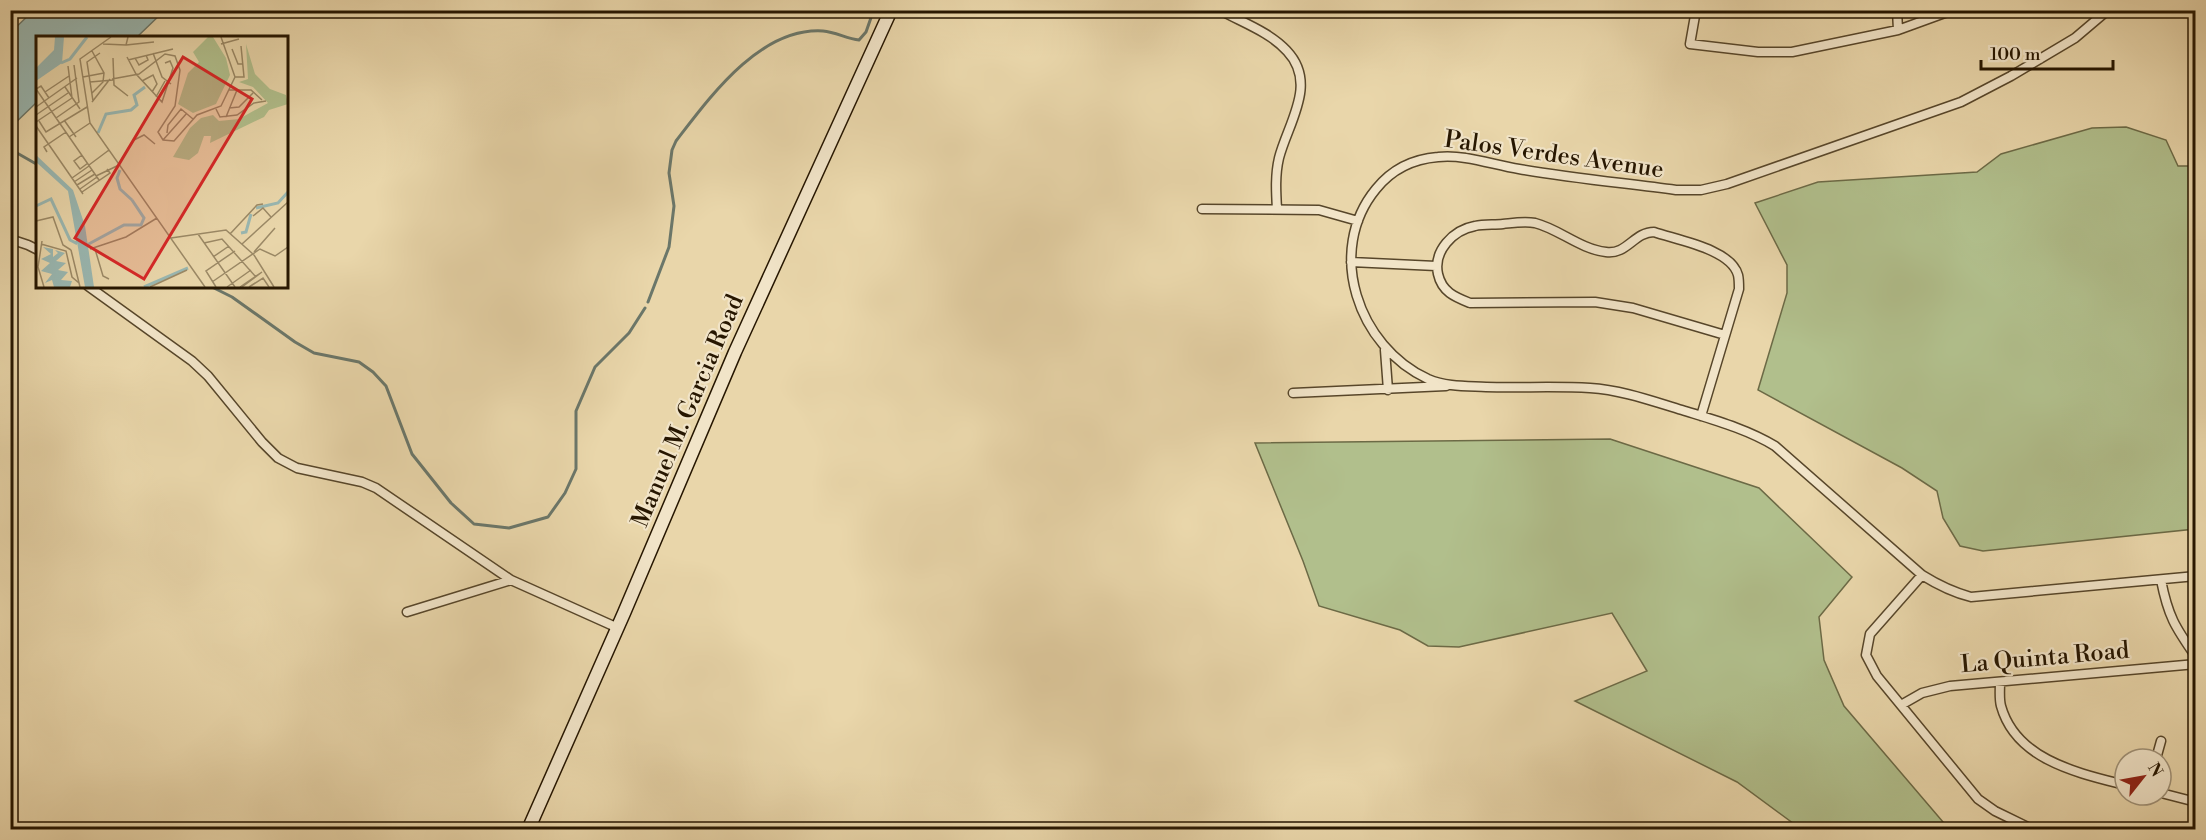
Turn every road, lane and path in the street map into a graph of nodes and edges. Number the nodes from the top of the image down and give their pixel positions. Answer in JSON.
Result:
{"nodes":[{"id":1,"x":891,"y":10,"type":"edge"},
{"id":2,"x":1220,"y":10,"type":"edge"},
{"id":3,"x":1696,"y":10,"type":"edge"},
{"id":4,"x":1897,"y":10,"type":"edge"},
{"id":5,"x":1953,"y":10,"type":"edge"},
{"id":6,"x":2108,"y":10,"type":"edge"},
{"id":7,"x":1898,"y":30,"type":"junction"},
{"id":8,"x":1202,"y":209,"type":"dead end"},
{"id":9,"x":1277,"y":209,"type":"junction"},
{"id":10,"x":1358,"y":221,"type":"junction"},
{"id":11,"x":10,"y":239,"type":"edge"},
{"id":12,"x":36,"y":249,"type":"edge"},
{"id":13,"x":1351,"y":262,"type":"junction"},
{"id":14,"x":1436,"y":266,"type":"junction"},
{"id":15,"x":91,"y":288,"type":"edge"},
{"id":16,"x":1725,"y":335,"type":"junction"},
{"id":17,"x":1385,"y":350,"type":"junction"},
{"id":18,"x":1451,"y":386,"type":"junction"},
{"id":19,"x":1388,"y":390,"type":"junction"},
{"id":20,"x":1293,"y":393,"type":"dead end"},
{"id":21,"x":1701,"y":416,"type":"junction"},
{"id":22,"x":1922,"y":575,"type":"junction"},
{"id":23,"x":2196,"y":576,"type":"edge"},
{"id":24,"x":511,"y":580,"type":"junction"},
{"id":25,"x":2161,"y":580,"type":"junction"},
{"id":26,"x":407,"y":612,"type":"dead end"},
{"id":27,"x":618,"y":628,"type":"junction"},
{"id":28,"x":2196,"y":657,"type":"edge"},
{"id":29,"x":2196,"y":664,"type":"edge"},
{"id":30,"x":2000,"y":682,"type":"junction"},
{"id":31,"x":1901,"y":705,"type":"junction"},
{"id":32,"x":2161,"y":741,"type":"dead end"},
{"id":33,"x":2159,"y":747,"type":"edge"},
{"id":34,"x":2113,"y":782,"type":"edge"},
{"id":35,"x":2173,"y":796,"type":"edge"},
{"id":36,"x":2196,"y":802,"type":"edge"},
{"id":37,"x":528,"y":830,"type":"edge"},
{"id":38,"x":2034,"y":830,"type":"edge"}],
"edges":[{"from":1,"to":27,"type":"main road","name":"Manuel M. Garcia Road"},
{"from":2,"to":9,"type":"street"},
{"from":3,"to":7,"type":"street"},
{"from":4,"to":7,"type":"street"},
{"from":5,"to":7,"type":"street"},
{"from":6,"to":10,"type":"street","name":"Palos Verdes Avenue"},
{"from":8,"to":9,"type":"street"},
{"from":9,"to":10,"type":"street"},
{"from":10,"to":13,"type":"street","name":"Palos Verdes Avenue"},
{"from":11,"to":12,"type":"street"},
{"from":13,"to":14,"type":"street"},
{"from":13,"to":17,"type":"street","name":"Palos Verdes Avenue"},
{"from":14,"to":16,"type":"street"},
{"from":14,"to":16,"type":"street"},
{"from":15,"to":24,"type":"street"},
{"from":16,"to":21,"type":"street"},
{"from":17,"to":18,"type":"street","name":"Palos Verdes Avenue"},
{"from":17,"to":19,"type":"street"},
{"from":18,"to":19,"type":"street"},
{"from":18,"to":21,"type":"street","name":"Palos Verdes Avenue"},
{"from":19,"to":20,"type":"street"},
{"from":21,"to":22,"type":"street","name":"Palos Verdes Avenue"},
{"from":22,"to":25,"type":"street","name":"Palos Verdes Avenue"},
{"from":22,"to":31,"type":"street"},
{"from":23,"to":25,"type":"street","name":"Palos Verdes Avenue"},
{"from":24,"to":26,"type":"street"},
{"from":24,"to":27,"type":"street"},
{"from":25,"to":28,"type":"street"},
{"from":27,"to":37,"type":"main road","name":"Manuel M. Garcia Road"},
{"from":29,"to":30,"type":"street","name":"La Quinta Road"},
{"from":30,"to":31,"type":"street","name":"La Quinta Road"},
{"from":30,"to":34,"type":"street"},
{"from":31,"to":38,"type":"street"},
{"from":32,"to":33,"type":"street"},
{"from":35,"to":36,"type":"street"}]}
